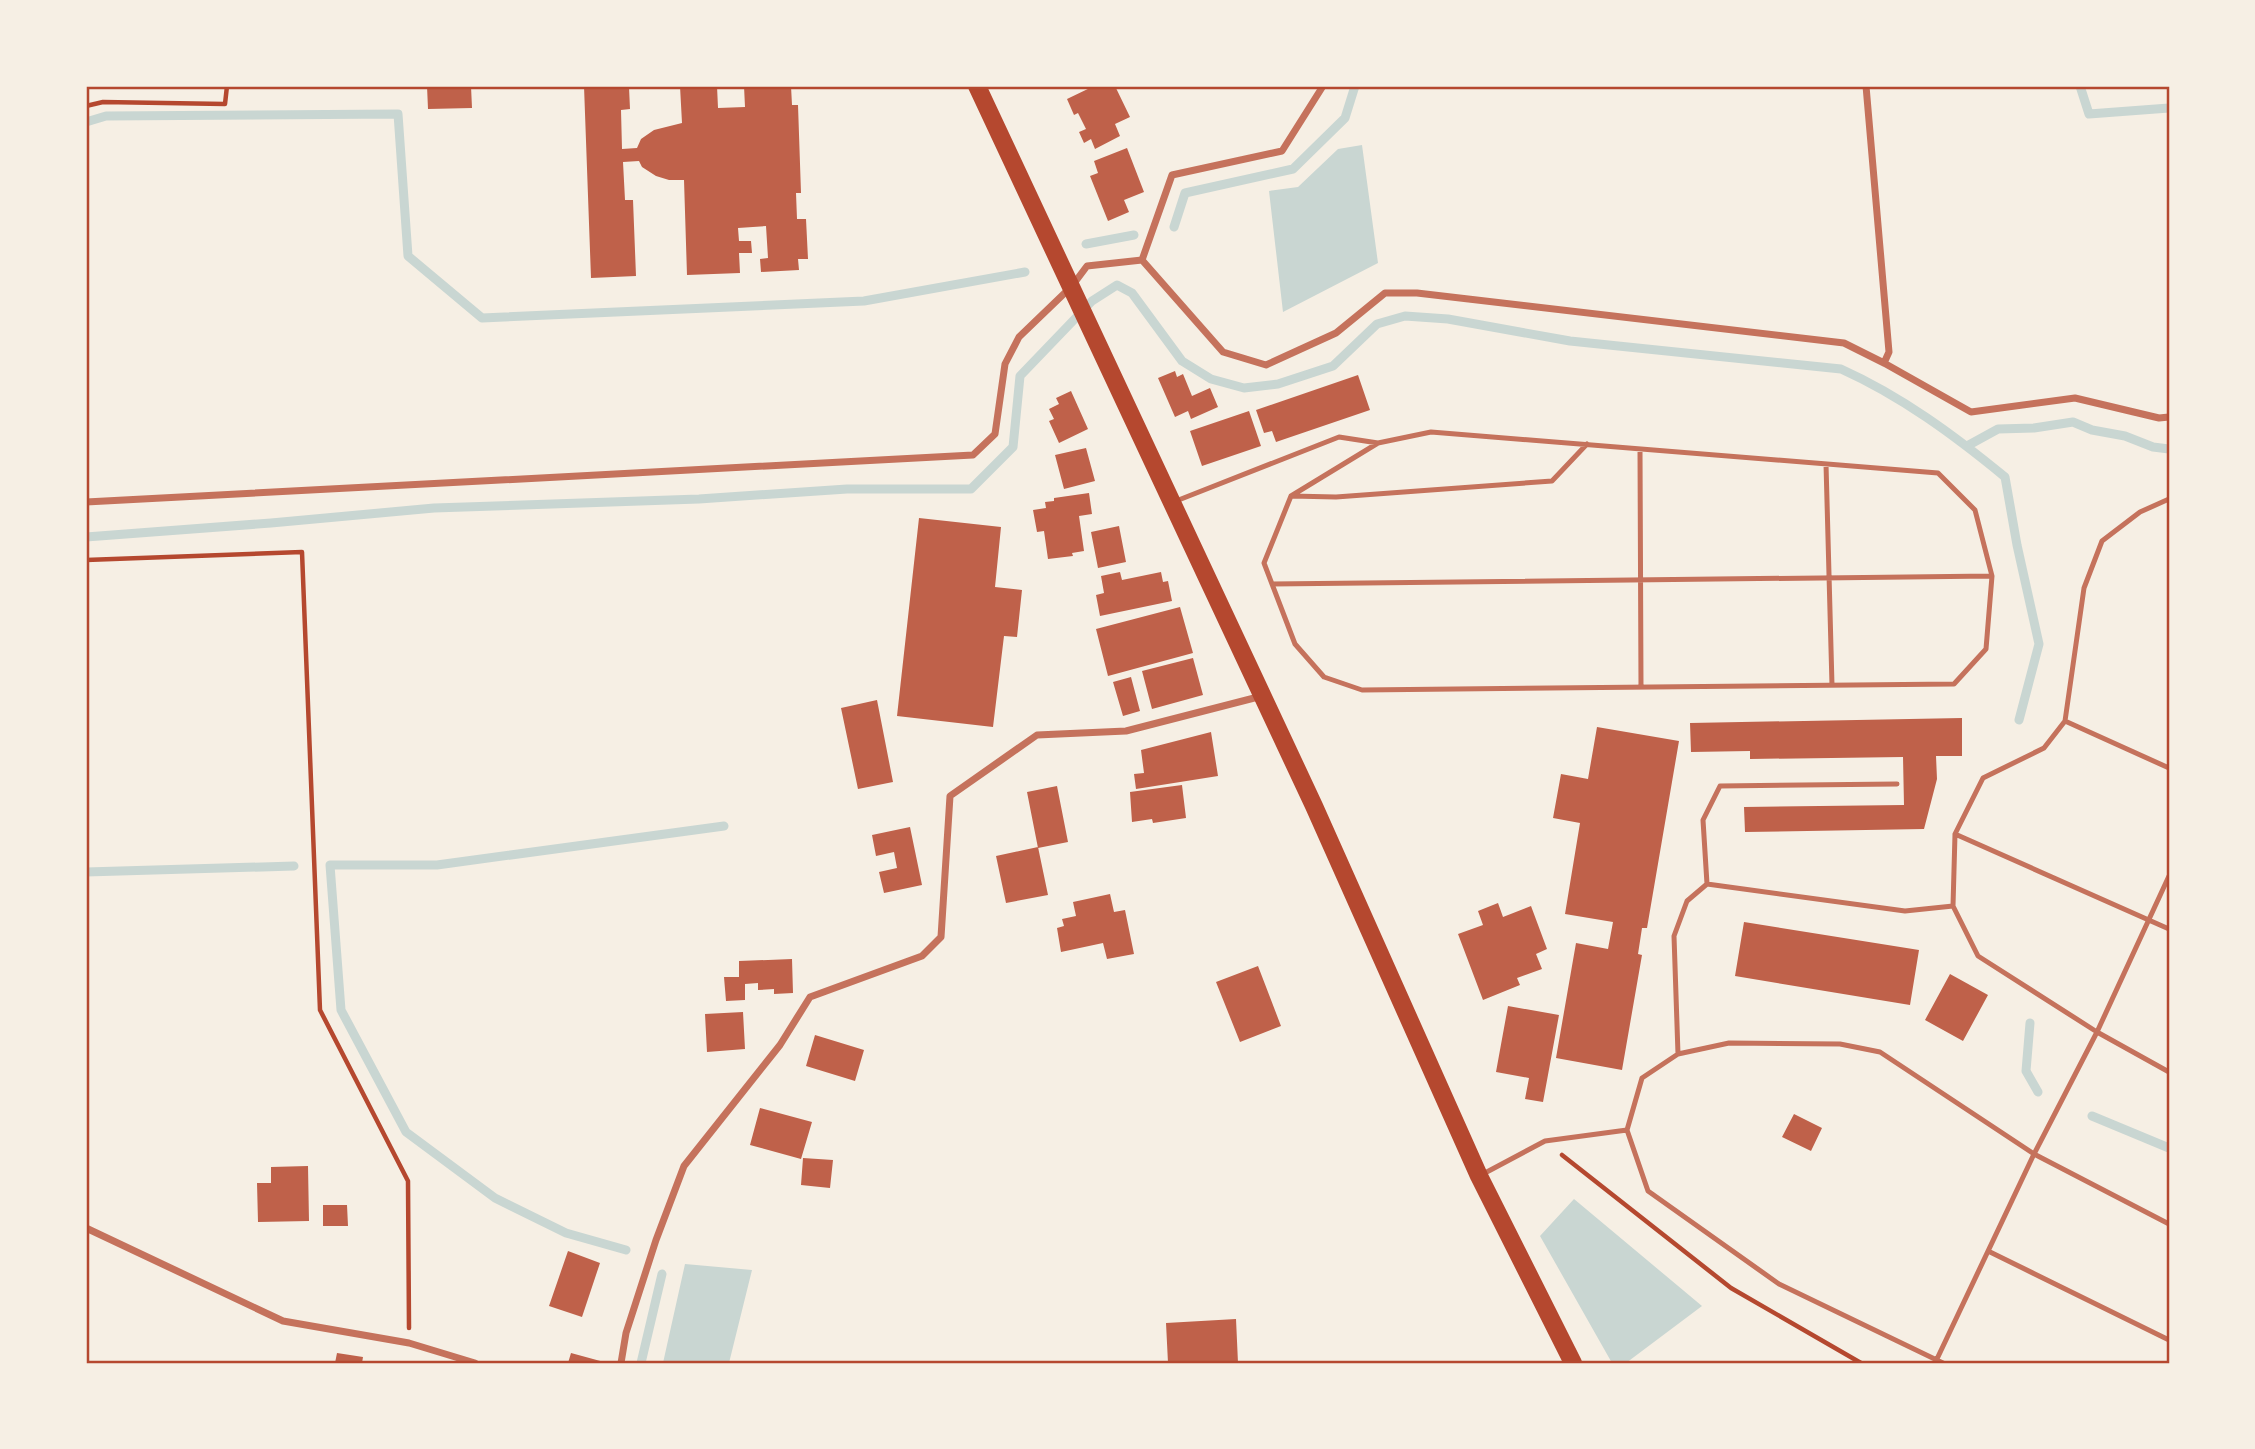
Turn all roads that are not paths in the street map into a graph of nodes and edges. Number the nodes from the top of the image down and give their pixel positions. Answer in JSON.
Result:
{"nodes":[{"id":1,"x":977,"y":86,"type":"edge"},
{"id":2,"x":1323,"y":86,"type":"edge"},
{"id":3,"x":1866,"y":86,"type":"edge"},
{"id":4,"x":1142,"y":260,"type":"junction"},
{"id":5,"x":1072,"y":286,"type":"junction"},
{"id":6,"x":1884,"y":363,"type":"junction"},
{"id":7,"x":2169,"y":417,"type":"edge"},
{"id":8,"x":1378,"y":443,"type":"junction"},
{"id":9,"x":1587,"y":444,"type":"junction"},
{"id":10,"x":1640,"y":449,"type":"junction"},
{"id":11,"x":1826,"y":464,"type":"junction"},
{"id":12,"x":1291,"y":496,"type":"junction"},
{"id":13,"x":2169,"y":499,"type":"edge"},
{"id":14,"x":86,"y":502,"type":"edge"},
{"id":15,"x":1173,"y":502,"type":"junction"},
{"id":16,"x":1993,"y":576,"type":"junction"},
{"id":17,"x":1829,"y":578,"type":"junction"},
{"id":18,"x":1640,"y":580,"type":"junction"},
{"id":19,"x":1272,"y":584,"type":"junction"},
{"id":20,"x":1832,"y":685,"type":"junction"},
{"id":21,"x":1642,"y":687,"type":"junction"},
{"id":22,"x":1263,"y":695,"type":"junction"},
{"id":23,"x":2065,"y":721,"type":"junction"},
{"id":24,"x":2169,"y":768,"type":"edge"},
{"id":25,"x":1897,"y":784,"type":"dead end"},
{"id":26,"x":1955,"y":834,"type":"junction"},
{"id":27,"x":2169,"y":876,"type":"edge"},
{"id":28,"x":1707,"y":884,"type":"junction"},
{"id":29,"x":1953,"y":906,"type":"junction"},
{"id":30,"x":2149,"y":920,"type":"junction"},
{"id":31,"x":2169,"y":929,"type":"edge"},
{"id":32,"x":2097,"y":1032,"type":"junction"},
{"id":33,"x":1678,"y":1054,"type":"junction"},
{"id":34,"x":2169,"y":1072,"type":"edge"},
{"id":35,"x":1627,"y":1130,"type":"junction"},
{"id":36,"x":2034,"y":1154,"type":"junction"},
{"id":37,"x":1479,"y":1176,"type":"junction"},
{"id":38,"x":2169,"y":1224,"type":"edge"},
{"id":39,"x":86,"y":1228,"type":"edge"},
{"id":40,"x":1988,"y":1251,"type":"junction"},
{"id":41,"x":2169,"y":1340,"type":"edge"},
{"id":42,"x":1940,"y":1362,"type":"edge"},
{"id":43,"x":475,"y":1363,"type":"edge"},
{"id":44,"x":621,"y":1363,"type":"edge"},
{"id":45,"x":1573,"y":1363,"type":"edge"}],
"edges":[{"from":1,"to":5,"type":"main road"},
{"from":2,"to":4,"type":"street"},
{"from":3,"to":6,"type":"street"},
{"from":4,"to":5,"type":"street"},
{"from":4,"to":6,"type":"street"},
{"from":5,"to":14,"type":"street"},
{"from":5,"to":15,"type":"main road"},
{"from":6,"to":7,"type":"street"},
{"from":8,"to":9,"type":"lane"},
{"from":8,"to":12,"type":"lane"},
{"from":8,"to":15,"type":"lane"},
{"from":9,"to":10,"type":"lane"},
{"from":9,"to":12,"type":"lane"},
{"from":10,"to":11,"type":"lane"},
{"from":10,"to":18,"type":"lane"},
{"from":11,"to":16,"type":"lane"},
{"from":11,"to":17,"type":"lane"},
{"from":12,"to":19,"type":"lane"},
{"from":13,"to":23,"type":"lane"},
{"from":15,"to":22,"type":"main road"},
{"from":16,"to":17,"type":"lane"},
{"from":16,"to":20,"type":"lane"},
{"from":17,"to":18,"type":"lane"},
{"from":17,"to":20,"type":"lane"},
{"from":18,"to":19,"type":"lane"},
{"from":18,"to":21,"type":"lane"},
{"from":19,"to":21,"type":"lane"},
{"from":20,"to":21,"type":"lane"},
{"from":22,"to":37,"type":"main road"},
{"from":22,"to":44,"type":"street"},
{"from":23,"to":24,"type":"lane"},
{"from":23,"to":26,"type":"lane"},
{"from":25,"to":28,"type":"lane"},
{"from":26,"to":29,"type":"lane"},
{"from":26,"to":30,"type":"lane"},
{"from":27,"to":30,"type":"lane"},
{"from":28,"to":29,"type":"lane"},
{"from":28,"to":33,"type":"lane"},
{"from":29,"to":32,"type":"lane"},
{"from":30,"to":31,"type":"lane"},
{"from":30,"to":32,"type":"lane"},
{"from":32,"to":34,"type":"lane"},
{"from":32,"to":36,"type":"lane"},
{"from":33,"to":35,"type":"lane"},
{"from":33,"to":36,"type":"lane"},
{"from":35,"to":37,"type":"lane"},
{"from":35,"to":42,"type":"lane"},
{"from":36,"to":38,"type":"lane"},
{"from":36,"to":40,"type":"lane"},
{"from":37,"to":45,"type":"main road"},
{"from":39,"to":43,"type":"street"},
{"from":40,"to":41,"type":"lane"},
{"from":40,"to":42,"type":"lane"}]}
